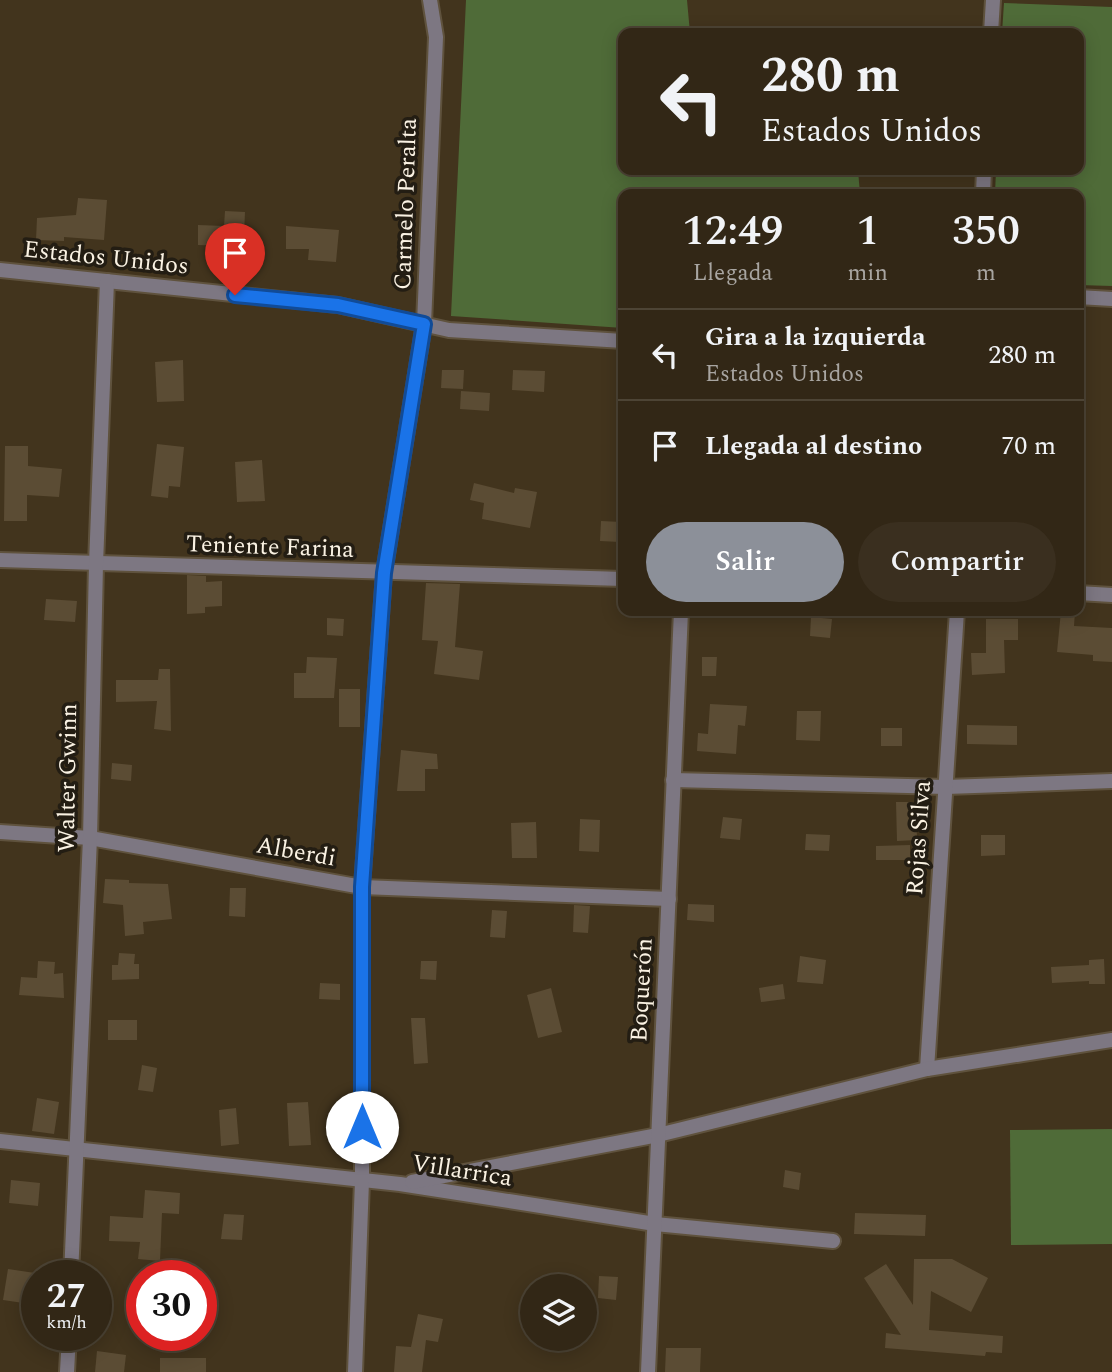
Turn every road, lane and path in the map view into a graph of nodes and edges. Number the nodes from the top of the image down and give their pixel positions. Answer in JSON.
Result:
{"nodes":[{"id":1,"x":430,"y":0,"type":"edge"},
{"id":2,"x":993,"y":0,"type":"edge"},
{"id":3,"x":991,"y":28,"type":"edge"},
{"id":4,"x":0,"y":270,"type":"edge"},
{"id":5,"x":107,"y":281,"type":"junction"},
{"id":6,"x":1084,"y":298,"type":"edge"},
{"id":7,"x":1112,"y":299,"type":"edge"},
{"id":8,"x":424,"y":324,"type":"junction"},
{"id":9,"x":618,"y":341,"type":"edge"},
{"id":10,"x":0,"y":560,"type":"edge"},
{"id":11,"x":96,"y":564,"type":"junction"},
{"id":12,"x":384,"y":573,"type":"junction"},
{"id":13,"x":618,"y":579,"type":"edge"},
{"id":14,"x":1084,"y":593,"type":"edge"},
{"id":15,"x":1112,"y":595,"type":"edge"},
{"id":16,"x":681,"y":616,"type":"edge"},
{"id":17,"x":957,"y":616,"type":"edge"},
{"id":18,"x":673,"y":780,"type":"junction"},
{"id":19,"x":1112,"y":781,"type":"edge"},
{"id":20,"x":946,"y":787,"type":"junction"},
{"id":21,"x":0,"y":832,"type":"edge"},
{"id":22,"x":90,"y":838,"type":"junction"},
{"id":23,"x":362,"y":887,"type":"junction"},
{"id":24,"x":669,"y":899,"type":"junction"},
{"id":25,"x":1112,"y":1040,"type":"edge"},
{"id":26,"x":927,"y":1069,"type":"junction"},
{"id":27,"x":658,"y":1135,"type":"junction"},
{"id":28,"x":0,"y":1141,"type":"edge"},
{"id":29,"x":77,"y":1149,"type":"junction"},
{"id":30,"x":362,"y":1181,"type":"junction"},
{"id":31,"x":400,"y":1184,"type":"junction"},
{"id":32,"x":655,"y":1224,"type":"junction"},
{"id":33,"x":833,"y":1241,"type":"dead end"},
{"id":34,"x":72,"y":1260,"type":"edge"},
{"id":35,"x":68,"y":1351,"type":"edge"},
{"id":36,"x":67,"y":1372,"type":"edge"},
{"id":37,"x":355,"y":1372,"type":"edge"},
{"id":38,"x":648,"y":1372,"type":"edge"}],
"edges":[{"from":1,"to":8,"type":"street","name":"Carmelo Peralta"},
{"from":2,"to":3,"type":"street"},
{"from":4,"to":5,"type":"street","name":"Estados Unidos"},
{"from":5,"to":8,"type":"street","name":"Estados Unidos"},
{"from":5,"to":11,"type":"street","name":"Walter Gwinn"},
{"from":6,"to":7,"type":"street"},
{"from":8,"to":9,"type":"street","name":"Estados Unidos"},
{"from":8,"to":12,"type":"street","name":"Carmelo Peralta"},
{"from":10,"to":11,"type":"street","name":"Teniente Farina"},
{"from":11,"to":12,"type":"street","name":"Teniente Farina"},
{"from":11,"to":22,"type":"street","name":"Walter Gwinn"},
{"from":12,"to":13,"type":"street","name":"Teniente Farina"},
{"from":12,"to":23,"type":"street","name":"Carmelo Peralta"},
{"from":14,"to":15,"type":"street"},
{"from":16,"to":18,"type":"street","name":"Boquerón"},
{"from":17,"to":20,"type":"street","name":"Rojas Silva"},
{"from":18,"to":20,"type":"street"},
{"from":18,"to":24,"type":"street","name":"Boquerón"},
{"from":19,"to":20,"type":"street"},
{"from":20,"to":26,"type":"street","name":"Rojas Silva"},
{"from":21,"to":22,"type":"street","name":"Alberdi"},
{"from":22,"to":23,"type":"street","name":"Alberdi"},
{"from":22,"to":29,"type":"street","name":"Walter Gwinn"},
{"from":23,"to":24,"type":"street","name":"Alberdi"},
{"from":23,"to":30,"type":"street","name":"Carmelo Peralta"},
{"from":24,"to":27,"type":"street","name":"Boquerón"},
{"from":25,"to":26,"type":"street"},
{"from":26,"to":27,"type":"street"},
{"from":27,"to":31,"type":"street"},
{"from":27,"to":32,"type":"street","name":"Boquerón"},
{"from":28,"to":29,"type":"street","name":"Villarrica"},
{"from":29,"to":30,"type":"street","name":"Villarrica"},
{"from":29,"to":34,"type":"street","name":"Walter Gwinn"},
{"from":30,"to":31,"type":"street","name":"Villarrica"},
{"from":30,"to":37,"type":"street","name":"Carmelo Peralta"},
{"from":31,"to":32,"type":"street","name":"Villarrica"},
{"from":32,"to":33,"type":"street","name":"Villarrica"},
{"from":32,"to":38,"type":"street","name":"Boquerón"},
{"from":35,"to":36,"type":"street"}]}
